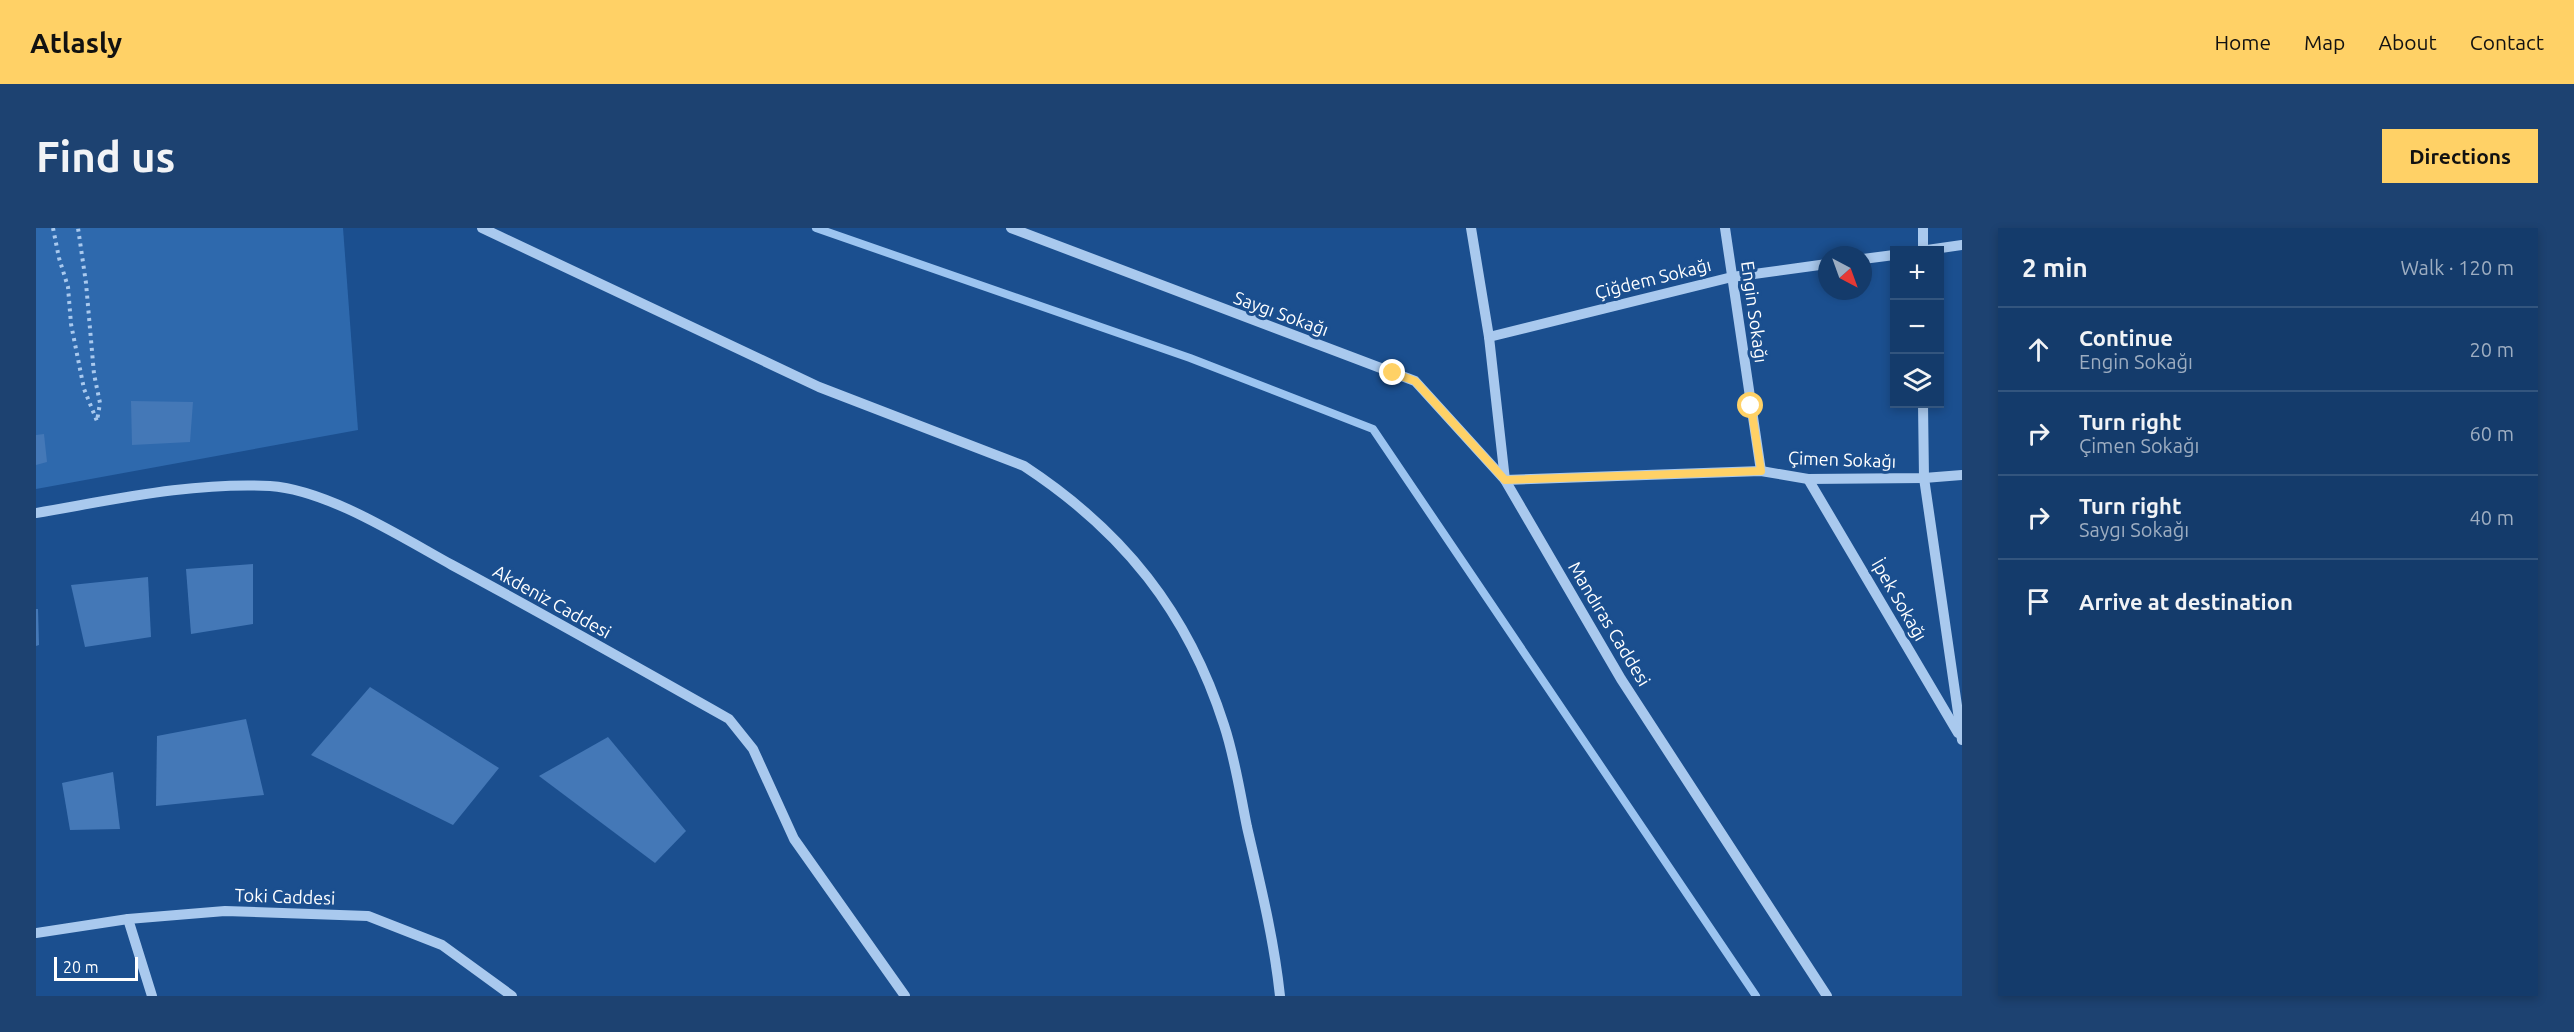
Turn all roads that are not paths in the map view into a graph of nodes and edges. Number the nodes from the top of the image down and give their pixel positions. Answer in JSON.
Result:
{"nodes":[{"id":1,"x":482,"y":228,"type":"edge"},
{"id":2,"x":1011,"y":228,"type":"edge"},
{"id":3,"x":1472,"y":228,"type":"edge"},
{"id":4,"x":1725,"y":228,"type":"edge"},
{"id":5,"x":1923,"y":228,"type":"edge"},
{"id":6,"x":1962,"y":245,"type":"edge"},
{"id":7,"x":1923,"y":246,"type":"edge"},
{"id":8,"x":1944,"y":248,"type":"edge"},
{"id":9,"x":1890,"y":256,"type":"edge"},
{"id":10,"x":1872,"y":258,"type":"edge"},
{"id":11,"x":1818,"y":265,"type":"edge"},
{"id":12,"x":1732,"y":277,"type":"junction"},
{"id":13,"x":1489,"y":337,"type":"junction"},
{"id":14,"x":1923,"y":408,"type":"edge"},
{"id":15,"x":1761,"y":471,"type":"junction"},
{"id":16,"x":1962,"y":475,"type":"edge"},
{"id":17,"x":1924,"y":478,"type":"junction"},
{"id":18,"x":1808,"y":479,"type":"junction"},
{"id":19,"x":1505,"y":480,"type":"junction"},
{"id":20,"x":36,"y":513,"type":"edge"},
{"id":21,"x":1961,"y":739,"type":"edge"},
{"id":22,"x":128,"y":919,"type":"junction"},
{"id":23,"x":36,"y":933,"type":"edge"},
{"id":24,"x":152,"y":996,"type":"edge"},
{"id":25,"x":512,"y":996,"type":"edge"},
{"id":26,"x":905,"y":996,"type":"edge"},
{"id":27,"x":1280,"y":996,"type":"edge"},
{"id":28,"x":1827,"y":996,"type":"edge"}],
"edges":[{"from":1,"to":27,"type":"street"},
{"from":2,"to":19,"type":"street","name":"Saygı Sokağı"},
{"from":3,"to":13,"type":"street","name":"Mandıras Caddesi"},
{"from":4,"to":12,"type":"street","name":"Engin Sokağı"},
{"from":5,"to":7,"type":"street"},
{"from":6,"to":8,"type":"street"},
{"from":9,"to":10,"type":"street"},
{"from":11,"to":12,"type":"street","name":"Çiğdem Sokağı"},
{"from":12,"to":13,"type":"street","name":"Çiğdem Sokağı"},
{"from":12,"to":15,"type":"street","name":"Engin Sokağı"},
{"from":13,"to":19,"type":"street","name":"Mandıras Caddesi"},
{"from":14,"to":17,"type":"street","name":"İpek Sokağı"},
{"from":15,"to":18,"type":"street","name":"Çimen Sokağı"},
{"from":15,"to":19,"type":"street","name":"Çimen Sokağı"},
{"from":16,"to":17,"type":"street","name":"Çimen Sokağı"},
{"from":17,"to":18,"type":"street","name":"Çimen Sokağı"},
{"from":17,"to":21,"type":"street","name":"İpek Sokağı"},
{"from":18,"to":21,"type":"street","name":"İpek Sokağı"},
{"from":19,"to":28,"type":"street","name":"Mandıras Caddesi"},
{"from":20,"to":26,"type":"street","name":"Akdeniz Caddesi"},
{"from":22,"to":23,"type":"street","name":"Toki Caddesi"},
{"from":22,"to":24,"type":"street"},
{"from":22,"to":25,"type":"street","name":"Toki Caddesi"}]}
